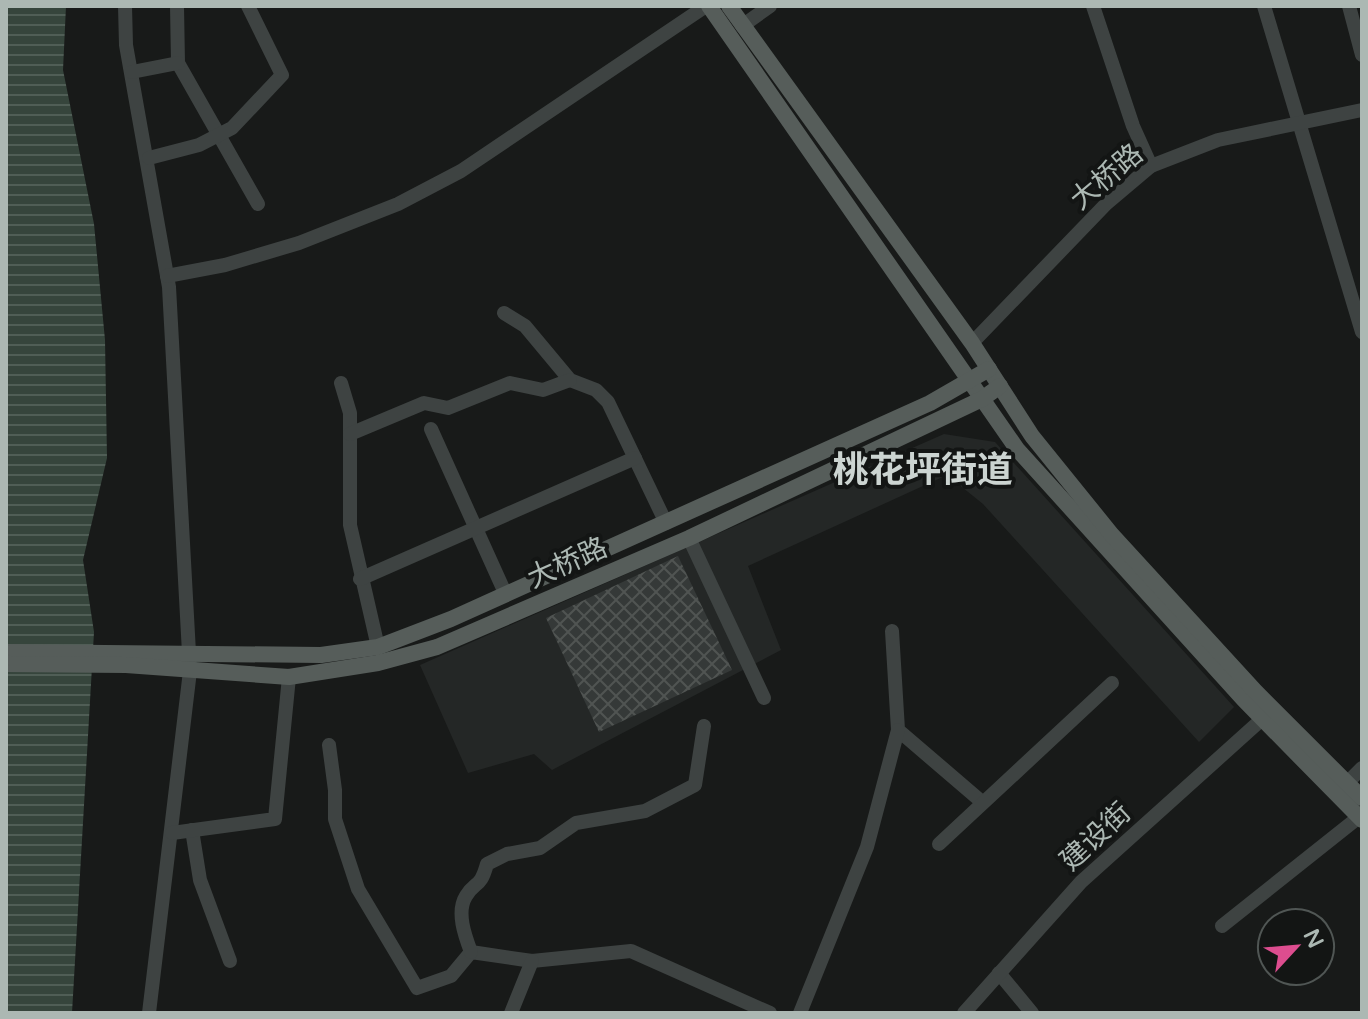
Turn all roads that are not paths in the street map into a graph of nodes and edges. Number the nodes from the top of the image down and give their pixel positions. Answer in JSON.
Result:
{"nodes":[{"id":1,"x":125,"y":6,"type":"edge"},
{"id":2,"x":177,"y":6,"type":"edge"},
{"id":3,"x":248,"y":6,"type":"edge"},
{"id":4,"x":707,"y":6,"type":"edge"},
{"id":5,"x":729,"y":6,"type":"edge"},
{"id":6,"x":770,"y":6,"type":"edge"},
{"id":7,"x":1093,"y":6,"type":"edge"},
{"id":8,"x":1264,"y":6,"type":"edge"},
{"id":9,"x":1349,"y":6,"type":"edge"},
{"id":10,"x":742,"y":26,"type":"junction"},
{"id":11,"x":1362,"y":55,"type":"edge"},
{"id":12,"x":178,"y":63,"type":"junction"},
{"id":13,"x":132,"y":72,"type":"junction"},
{"id":14,"x":1362,"y":110,"type":"edge"},
{"id":15,"x":1297,"y":123,"type":"junction"},
{"id":16,"x":218,"y":135,"type":"junction"},
{"id":17,"x":149,"y":158,"type":"junction"},
{"id":18,"x":1151,"y":166,"type":"junction"},
{"id":19,"x":258,"y":204,"type":"dead end"},
{"id":20,"x":167,"y":276,"type":"junction"},
{"id":21,"x":504,"y":313,"type":"dead end"},
{"id":22,"x":1362,"y":332,"type":"edge"},
{"id":23,"x":972,"y":343,"type":"junction"},
{"id":24,"x":989,"y":369,"type":"junction"},
{"id":25,"x":570,"y":380,"type":"junction"},
{"id":26,"x":970,"y":381,"type":"junction"},
{"id":27,"x":341,"y":383,"type":"dead end"},
{"id":28,"x":1000,"y":386,"type":"junction"},
{"id":29,"x":982,"y":399,"type":"junction"},
{"id":30,"x":431,"y":429,"type":"dead end"},
{"id":31,"x":350,"y":434,"type":"junction"},
{"id":32,"x":635,"y":458,"type":"junction"},
{"id":33,"x":666,"y":523,"type":"junction"},
{"id":34,"x":476,"y":527,"type":"junction"},
{"id":35,"x":689,"y":538,"type":"junction"},
{"id":36,"x":360,"y":579,"type":"junction"},
{"id":37,"x":506,"y":595,"type":"junction"},
{"id":38,"x":892,"y":631,"type":"dead end"},
{"id":39,"x":378,"y":647,"type":"junction"},
{"id":40,"x":6,"y":652,"type":"edge"},
{"id":41,"x":126,"y":660,"type":"junction"},
{"id":42,"x":6,"y":664,"type":"edge"},
{"id":43,"x":190,"y":664,"type":"junction"},
{"id":44,"x":289,"y":677,"type":"junction"},
{"id":45,"x":1112,"y":683,"type":"dead end"},
{"id":46,"x":764,"y":698,"type":"dead end"},
{"id":47,"x":1268,"y":714,"type":"junction"},
{"id":48,"x":704,"y":726,"type":"dead end"},
{"id":49,"x":898,"y":730,"type":"junction"},
{"id":50,"x":329,"y":745,"type":"dead end"},
{"id":51,"x":1362,"y":768,"type":"edge"},
{"id":52,"x":1347,"y":783,"type":"junction"},
{"id":53,"x":1362,"y":798,"type":"edge"},
{"id":54,"x":982,"y":802,"type":"junction"},
{"id":55,"x":1361,"y":818,"type":"edge"},
{"id":56,"x":192,"y":830,"type":"junction"},
{"id":57,"x":172,"y":833,"type":"junction"},
{"id":58,"x":939,"y":844,"type":"dead end"},
{"id":59,"x":1222,"y":926,"type":"dead end"},
{"id":60,"x":471,"y":952,"type":"junction"},
{"id":61,"x":230,"y":961,"type":"dead end"},
{"id":62,"x":532,"y":961,"type":"junction"},
{"id":63,"x":999,"y":973,"type":"junction"},
{"id":64,"x":149,"y":1013,"type":"edge"},
{"id":65,"x":511,"y":1013,"type":"edge"},
{"id":66,"x":770,"y":1013,"type":"edge"},
{"id":67,"x":800,"y":1013,"type":"edge"},
{"id":68,"x":964,"y":1013,"type":"edge"},
{"id":69,"x":1032,"y":1013,"type":"edge"}],
"edges":[{"from":1,"to":13,"type":"street"},
{"from":2,"to":12,"type":"street"},
{"from":3,"to":16,"type":"street"},
{"from":4,"to":20,"type":"street"},
{"from":4,"to":26,"type":"main road"},
{"from":5,"to":10,"type":"main road"},
{"from":6,"to":10,"type":"street"},
{"from":7,"to":18,"type":"street"},
{"from":8,"to":15,"type":"street"},
{"from":9,"to":11,"type":"street"},
{"from":10,"to":23,"type":"main road"},
{"from":12,"to":13,"type":"street"},
{"from":12,"to":16,"type":"street"},
{"from":13,"to":17,"type":"street"},
{"from":14,"to":15,"type":"street","name":"大桥路"},
{"from":15,"to":18,"type":"street","name":"大桥路"},
{"from":15,"to":22,"type":"street"},
{"from":16,"to":17,"type":"street"},
{"from":16,"to":19,"type":"street"},
{"from":17,"to":20,"type":"street"},
{"from":18,"to":23,"type":"street","name":"大桥路"},
{"from":20,"to":43,"type":"street"},
{"from":21,"to":25,"type":"street"},
{"from":23,"to":24,"type":"main road"},
{"from":24,"to":26,"type":"main road"},
{"from":24,"to":28,"type":"main road"},
{"from":25,"to":31,"type":"street"},
{"from":25,"to":32,"type":"street"},
{"from":26,"to":29,"type":"main road"},
{"from":26,"to":33,"type":"main road"},
{"from":27,"to":31,"type":"street"},
{"from":28,"to":29,"type":"main road","name":"大桥路"},
{"from":28,"to":47,"type":"main road"},
{"from":29,"to":35,"type":"main road","name":"大桥路"},
{"from":29,"to":47,"type":"main road"},
{"from":30,"to":34,"type":"street"},
{"from":31,"to":36,"type":"street"},
{"from":32,"to":33,"type":"street"},
{"from":32,"to":34,"type":"street"},
{"from":33,"to":37,"type":"main road"},
{"from":34,"to":36,"type":"street"},
{"from":34,"to":37,"type":"street"},
{"from":35,"to":44,"type":"main road","name":"大桥路"},
{"from":35,"to":46,"type":"street"},
{"from":36,"to":39,"type":"street"},
{"from":37,"to":39,"type":"main road"},
{"from":38,"to":49,"type":"street"},
{"from":39,"to":43,"type":"main road"},
{"from":40,"to":41,"type":"main road"},
{"from":41,"to":42,"type":"main road"},
{"from":41,"to":43,"type":"main road","name":"大桥路"},
{"from":43,"to":44,"type":"main road","name":"大桥路"},
{"from":43,"to":57,"type":"street"},
{"from":44,"to":56,"type":"street"},
{"from":45,"to":54,"type":"street"},
{"from":47,"to":52,"type":"main road"},
{"from":47,"to":55,"type":"main road"},
{"from":47,"to":63,"type":"street","name":"建设街"},
{"from":48,"to":60,"type":"street"},
{"from":49,"to":54,"type":"street"},
{"from":49,"to":67,"type":"street"},
{"from":50,"to":60,"type":"street"},
{"from":51,"to":52,"type":"street"},
{"from":52,"to":53,"type":"main road"},
{"from":54,"to":58,"type":"street"},
{"from":55,"to":59,"type":"street"},
{"from":56,"to":57,"type":"street"},
{"from":56,"to":61,"type":"street"},
{"from":57,"to":64,"type":"street"},
{"from":60,"to":62,"type":"street"},
{"from":62,"to":65,"type":"street"},
{"from":62,"to":66,"type":"street"},
{"from":63,"to":68,"type":"street","name":"建设街"},
{"from":63,"to":69,"type":"street"}]}
